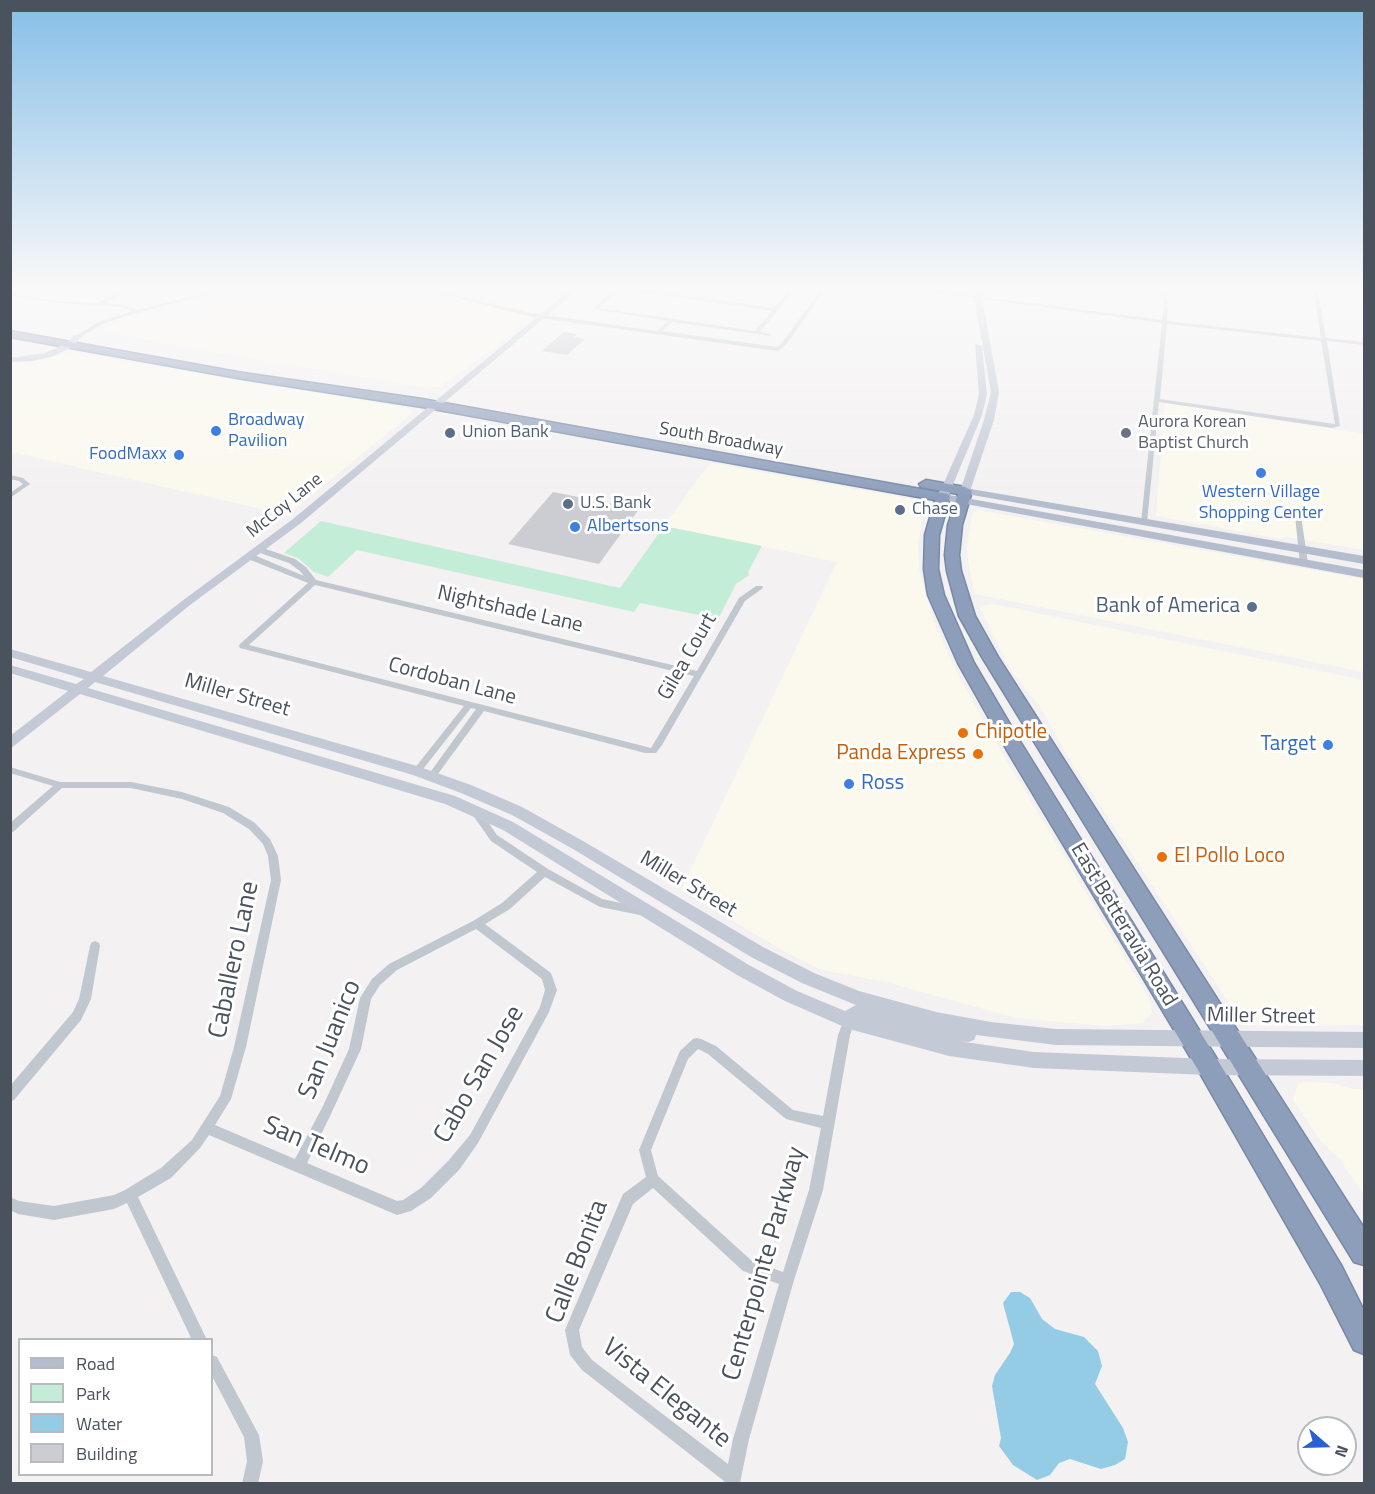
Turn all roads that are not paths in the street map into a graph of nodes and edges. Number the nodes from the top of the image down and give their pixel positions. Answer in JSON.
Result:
{"nodes":[{"id":1,"x":41,"y":358,"type":"edge"},
{"id":2,"x":149,"y":358,"type":"edge"},
{"id":3,"x":179,"y":358,"type":"edge"},
{"id":4,"x":494,"y":358,"type":"edge"},
{"id":5,"x":979,"y":358,"type":"edge"},
{"id":6,"x":987,"y":358,"type":"edge"},
{"id":7,"x":1160,"y":358,"type":"edge"},
{"id":8,"x":1328,"y":358,"type":"edge"},
{"id":9,"x":10,"y":360,"type":"edge"},
{"id":10,"x":448,"y":396,"type":"junction"},
{"id":11,"x":1156,"y":400,"type":"junction"},
{"id":12,"x":436,"y":406,"type":"junction"},
{"id":13,"x":612,"y":431,"type":"junction"},
{"id":14,"x":10,"y":477,"type":"edge"},
{"id":15,"x":945,"y":492,"type":"junction"},
{"id":16,"x":10,"y":496,"type":"edge"},
{"id":17,"x":964,"y":496,"type":"junction"},
{"id":18,"x":1298,"y":516,"type":"dead end"},
{"id":19,"x":1143,"y":528,"type":"junction"},
{"id":20,"x":1302,"y":549,"type":"junction"},
{"id":21,"x":255,"y":553,"type":"junction"},
{"id":22,"x":1365,"y":560,"type":"edge"},
{"id":23,"x":1304,"y":563,"type":"junction"},
{"id":24,"x":1365,"y":574,"type":"edge"},
{"id":25,"x":313,"y":582,"type":"junction"},
{"id":26,"x":759,"y":588,"type":"dead end"},
{"id":27,"x":10,"y":653,"type":"edge"},
{"id":28,"x":10,"y":669,"type":"edge"},
{"id":29,"x":699,"y":674,"type":"junction"},
{"id":30,"x":92,"y":677,"type":"junction"},
{"id":31,"x":77,"y":690,"type":"junction"},
{"id":32,"x":469,"y":705,"type":"junction"},
{"id":33,"x":482,"y":708,"type":"junction"},
{"id":34,"x":10,"y":744,"type":"edge"},
{"id":35,"x":653,"y":750,"type":"joint"},
{"id":36,"x":10,"y":770,"type":"edge"},
{"id":37,"x":1059,"y":770,"type":"junction"},
{"id":38,"x":417,"y":771,"type":"junction"},
{"id":39,"x":1031,"y":774,"type":"junction"},
{"id":40,"x":432,"y":776,"type":"junction"},
{"id":41,"x":60,"y":785,"type":"junction"},
{"id":42,"x":475,"y":811,"type":"junction"},
{"id":43,"x":10,"y":829,"type":"edge"},
{"id":44,"x":544,"y":872,"type":"junction"},
{"id":45,"x":652,"y":913,"type":"junction"},
{"id":46,"x":477,"y":924,"type":"junction"},
{"id":47,"x":94,"y":946,"type":"dead end"},
{"id":48,"x":849,"y":1021,"type":"junction"},
{"id":49,"x":991,"y":1030,"type":"junction"},
{"id":50,"x":1192,"y":1039,"type":"junction"},
{"id":51,"x":1230,"y":1039,"type":"junction"},
{"id":52,"x":1365,"y":1041,"type":"edge"},
{"id":53,"x":1209,"y":1067,"type":"junction"},
{"id":54,"x":1248,"y":1067,"type":"junction"},
{"id":55,"x":1365,"y":1068,"type":"edge"},
{"id":56,"x":10,"y":1096,"type":"edge"},
{"id":57,"x":827,"y":1123,"type":"junction"},
{"id":58,"x":208,"y":1128,"type":"junction"},
{"id":59,"x":299,"y":1165,"type":"junction"},
{"id":60,"x":653,"y":1180,"type":"junction"},
{"id":61,"x":130,"y":1195,"type":"junction"},
{"id":62,"x":10,"y":1203,"type":"edge"},
{"id":63,"x":406,"y":1206,"type":"joint"},
{"id":64,"x":1365,"y":1252,"type":"edge"},
{"id":65,"x":787,"y":1280,"type":"junction"},
{"id":66,"x":199,"y":1338,"type":"edge"},
{"id":67,"x":1365,"y":1341,"type":"edge"},
{"id":68,"x":572,"y":1344,"type":"joint"},
{"id":69,"x":213,"y":1364,"type":"edge"},
{"id":70,"x":733,"y":1481,"type":"edge"},
{"id":71,"x":250,"y":1484,"type":"edge"}],
"edges":[{"from":1,"to":9,"type":"street"},
{"from":2,"to":12,"type":"highway","name":"South Broadway"},
{"from":3,"to":10,"type":"highway","name":"South Broadway"},
{"from":4,"to":10,"type":"street","name":"McCoy Lane"},
{"from":5,"to":15,"type":"street"},
{"from":6,"to":17,"type":"street"},
{"from":7,"to":11,"type":"street"},
{"from":8,"to":11,"type":"street"},
{"from":10,"to":12,"type":"street","name":"McCoy Lane"},
{"from":10,"to":13,"type":"highway","name":"South Broadway"},
{"from":11,"to":19,"type":"street"},
{"from":12,"to":13,"type":"highway","name":"South Broadway"},
{"from":12,"to":21,"type":"street","name":"McCoy Lane"},
{"from":13,"to":15,"type":"highway","name":"South Broadway"},
{"from":14,"to":16,"type":"street"},
{"from":15,"to":17,"type":"highway","name":"South Broadway"},
{"from":15,"to":39,"type":"highway","name":"East Betteravia Road"},
{"from":17,"to":19,"type":"main road","name":"South Broadway"},
{"from":17,"to":37,"type":"highway","name":"East Betteravia Road"},
{"from":18,"to":20,"type":"street"},
{"from":19,"to":20,"type":"main road"},
{"from":19,"to":23,"type":"main road","name":"South Broadway"},
{"from":20,"to":22,"type":"main road"},
{"from":20,"to":23,"type":"street"},
{"from":21,"to":25,"type":"street","name":"Nightshade Lane"},
{"from":21,"to":25,"type":"street"},
{"from":21,"to":30,"type":"street","name":"McCoy Lane"},
{"from":23,"to":24,"type":"main road","name":"South Broadway"},
{"from":25,"to":29,"type":"street","name":"Nightshade Lane"},
{"from":25,"to":32,"type":"street","name":"Cordoban Lane"},
{"from":26,"to":29,"type":"street","name":"Gilea Court"},
{"from":27,"to":30,"type":"street","name":"Miller Street"},
{"from":28,"to":31,"type":"street","name":"Miller Street"},
{"from":29,"to":35,"type":"street","name":"Gilea Court"},
{"from":30,"to":31,"type":"street","name":"McCoy Lane"},
{"from":30,"to":38,"type":"street","name":"Miller Street"},
{"from":31,"to":34,"type":"street","name":"McCoy Lane"},
{"from":31,"to":42,"type":"street","name":"Miller Street"},
{"from":32,"to":33,"type":"street","name":"Cordoban Lane"},
{"from":32,"to":38,"type":"street"},
{"from":33,"to":35,"type":"street","name":"Cordoban Lane"},
{"from":33,"to":40,"type":"street"},
{"from":36,"to":41,"type":"street","name":"Caballero Lane"},
{"from":37,"to":39,"type":"highway"},
{"from":37,"to":51,"type":"highway","name":"East Betteravia Road"},
{"from":38,"to":40,"type":"street","name":"Miller Street"},
{"from":39,"to":50,"type":"highway","name":"East Betteravia Road"},
{"from":40,"to":49,"type":"street","name":"Miller Street"},
{"from":41,"to":43,"type":"street"},
{"from":41,"to":58,"type":"street","name":"Caballero Lane"},
{"from":42,"to":44,"type":"street","name":"Miller Street"},
{"from":42,"to":45,"type":"street","name":"Miller Street"},
{"from":44,"to":45,"type":"street","name":"Miller Street"},
{"from":44,"to":46,"type":"street","name":"San Juanico"},
{"from":45,"to":48,"type":"street","name":"Miller Street"},
{"from":46,"to":59,"type":"street","name":"San Juanico"},
{"from":46,"to":63,"type":"street","name":"Cabo San Jose"},
{"from":47,"to":56,"type":"street"},
{"from":48,"to":49,"type":"street"},
{"from":48,"to":53,"type":"street","name":"Miller Street"},
{"from":48,"to":57,"type":"street","name":"Centerpointe Parkway"},
{"from":49,"to":50,"type":"street","name":"Miller Street"},
{"from":50,"to":51,"type":"street","name":"Miller Street"},
{"from":50,"to":53,"type":"highway","name":"East Betteravia Road"},
{"from":51,"to":52,"type":"street","name":"Miller Street"},
{"from":51,"to":54,"type":"highway","name":"East Betteravia Road"},
{"from":53,"to":54,"type":"street","name":"Miller Street"},
{"from":53,"to":67,"type":"highway","name":"East Betteravia Road"},
{"from":54,"to":55,"type":"street","name":"Miller Street"},
{"from":54,"to":64,"type":"highway","name":"East Betteravia Road"},
{"from":57,"to":60,"type":"street"},
{"from":57,"to":65,"type":"street","name":"Centerpointe Parkway"},
{"from":58,"to":59,"type":"street","name":"San Telmo"},
{"from":58,"to":61,"type":"street","name":"Caballero Lane"},
{"from":59,"to":63,"type":"street","name":"San Telmo"},
{"from":60,"to":65,"type":"street"},
{"from":60,"to":68,"type":"street","name":"Calle Bonita"},
{"from":61,"to":62,"type":"street","name":"Caballero Lane"},
{"from":61,"to":66,"type":"street"},
{"from":65,"to":70,"type":"street","name":"Centerpointe Parkway"},
{"from":68,"to":70,"type":"street","name":"Vista Elegante"},
{"from":69,"to":71,"type":"street"}]}
